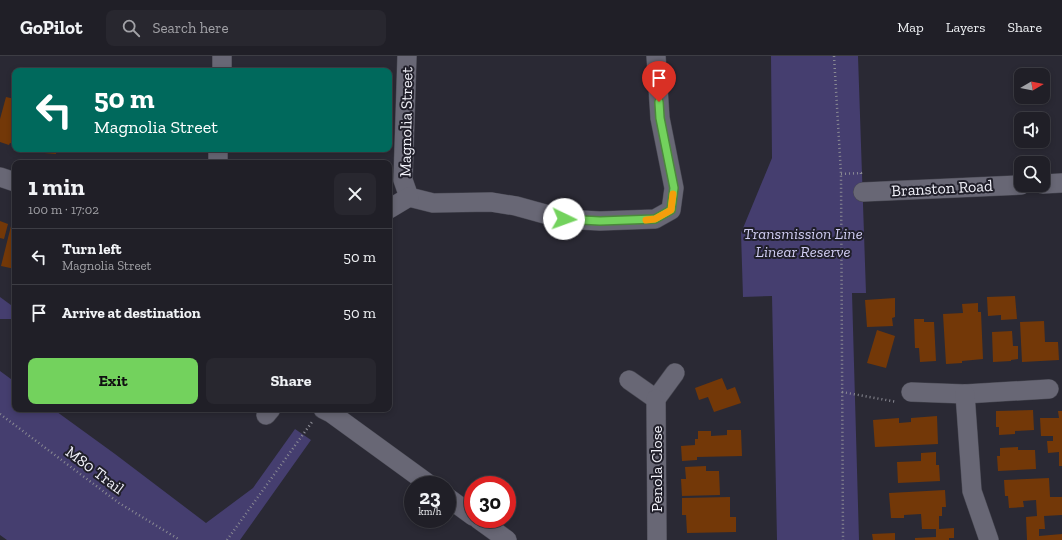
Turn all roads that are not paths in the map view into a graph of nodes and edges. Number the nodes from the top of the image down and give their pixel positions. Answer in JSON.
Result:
{"nodes":[{"id":1,"x":222,"y":56,"type":"edge"},
{"id":2,"x":407,"y":56,"type":"edge"},
{"id":3,"x":656,"y":56,"type":"edge"},
{"id":4,"x":222,"y":68,"type":"edge"},
{"id":5,"x":0,"y":177,"type":"edge"},
{"id":6,"x":12,"y":181,"type":"edge"},
{"id":7,"x":1062,"y":183,"type":"edge"},
{"id":8,"x":1050,"y":184,"type":"edge"},
{"id":9,"x":1014,"y":185,"type":"edge"},
{"id":10,"x":863,"y":192,"type":"dead end"},
{"id":11,"x":409,"y":197,"type":"junction"},
{"id":12,"x":392,"y":207,"type":"edge"},
{"id":13,"x":675,"y":373,"type":"dead end"},
{"id":14,"x":629,"y":380,"type":"dead end"},
{"id":15,"x":1049,"y":389,"type":"dead end"},
{"id":16,"x":911,"y":392,"type":"road end"},
{"id":17,"x":965,"y":394,"type":"junction"},
{"id":18,"x":656,"y":399,"type":"junction"},
{"id":19,"x":318,"y":415,"type":"edge"},
{"id":20,"x":418,"y":476,"type":"edge"},
{"id":21,"x":490,"y":528,"type":"edge"},
{"id":22,"x":507,"y":540,"type":"edge"},
{"id":23,"x":657,"y":540,"type":"edge"},
{"id":24,"x":989,"y":540,"type":"edge"}],
"edges":[{"from":1,"to":4,"type":"street"},
{"from":2,"to":11,"type":"street","name":"Magnolia Street"},
{"from":3,"to":11,"type":"street","name":"Magnolia Street"},
{"from":5,"to":6,"type":"street"},
{"from":7,"to":8,"type":"street"},
{"from":9,"to":10,"type":"street","name":"Branston Road"},
{"from":11,"to":12,"type":"street"},
{"from":13,"to":18,"type":"street"},
{"from":14,"to":18,"type":"street"},
{"from":15,"to":17,"type":"street"},
{"from":16,"to":17,"type":"street"},
{"from":17,"to":24,"type":"street"},
{"from":18,"to":23,"type":"street","name":"Penola Close"},
{"from":19,"to":20,"type":"street"},
{"from":21,"to":22,"type":"street"}]}
